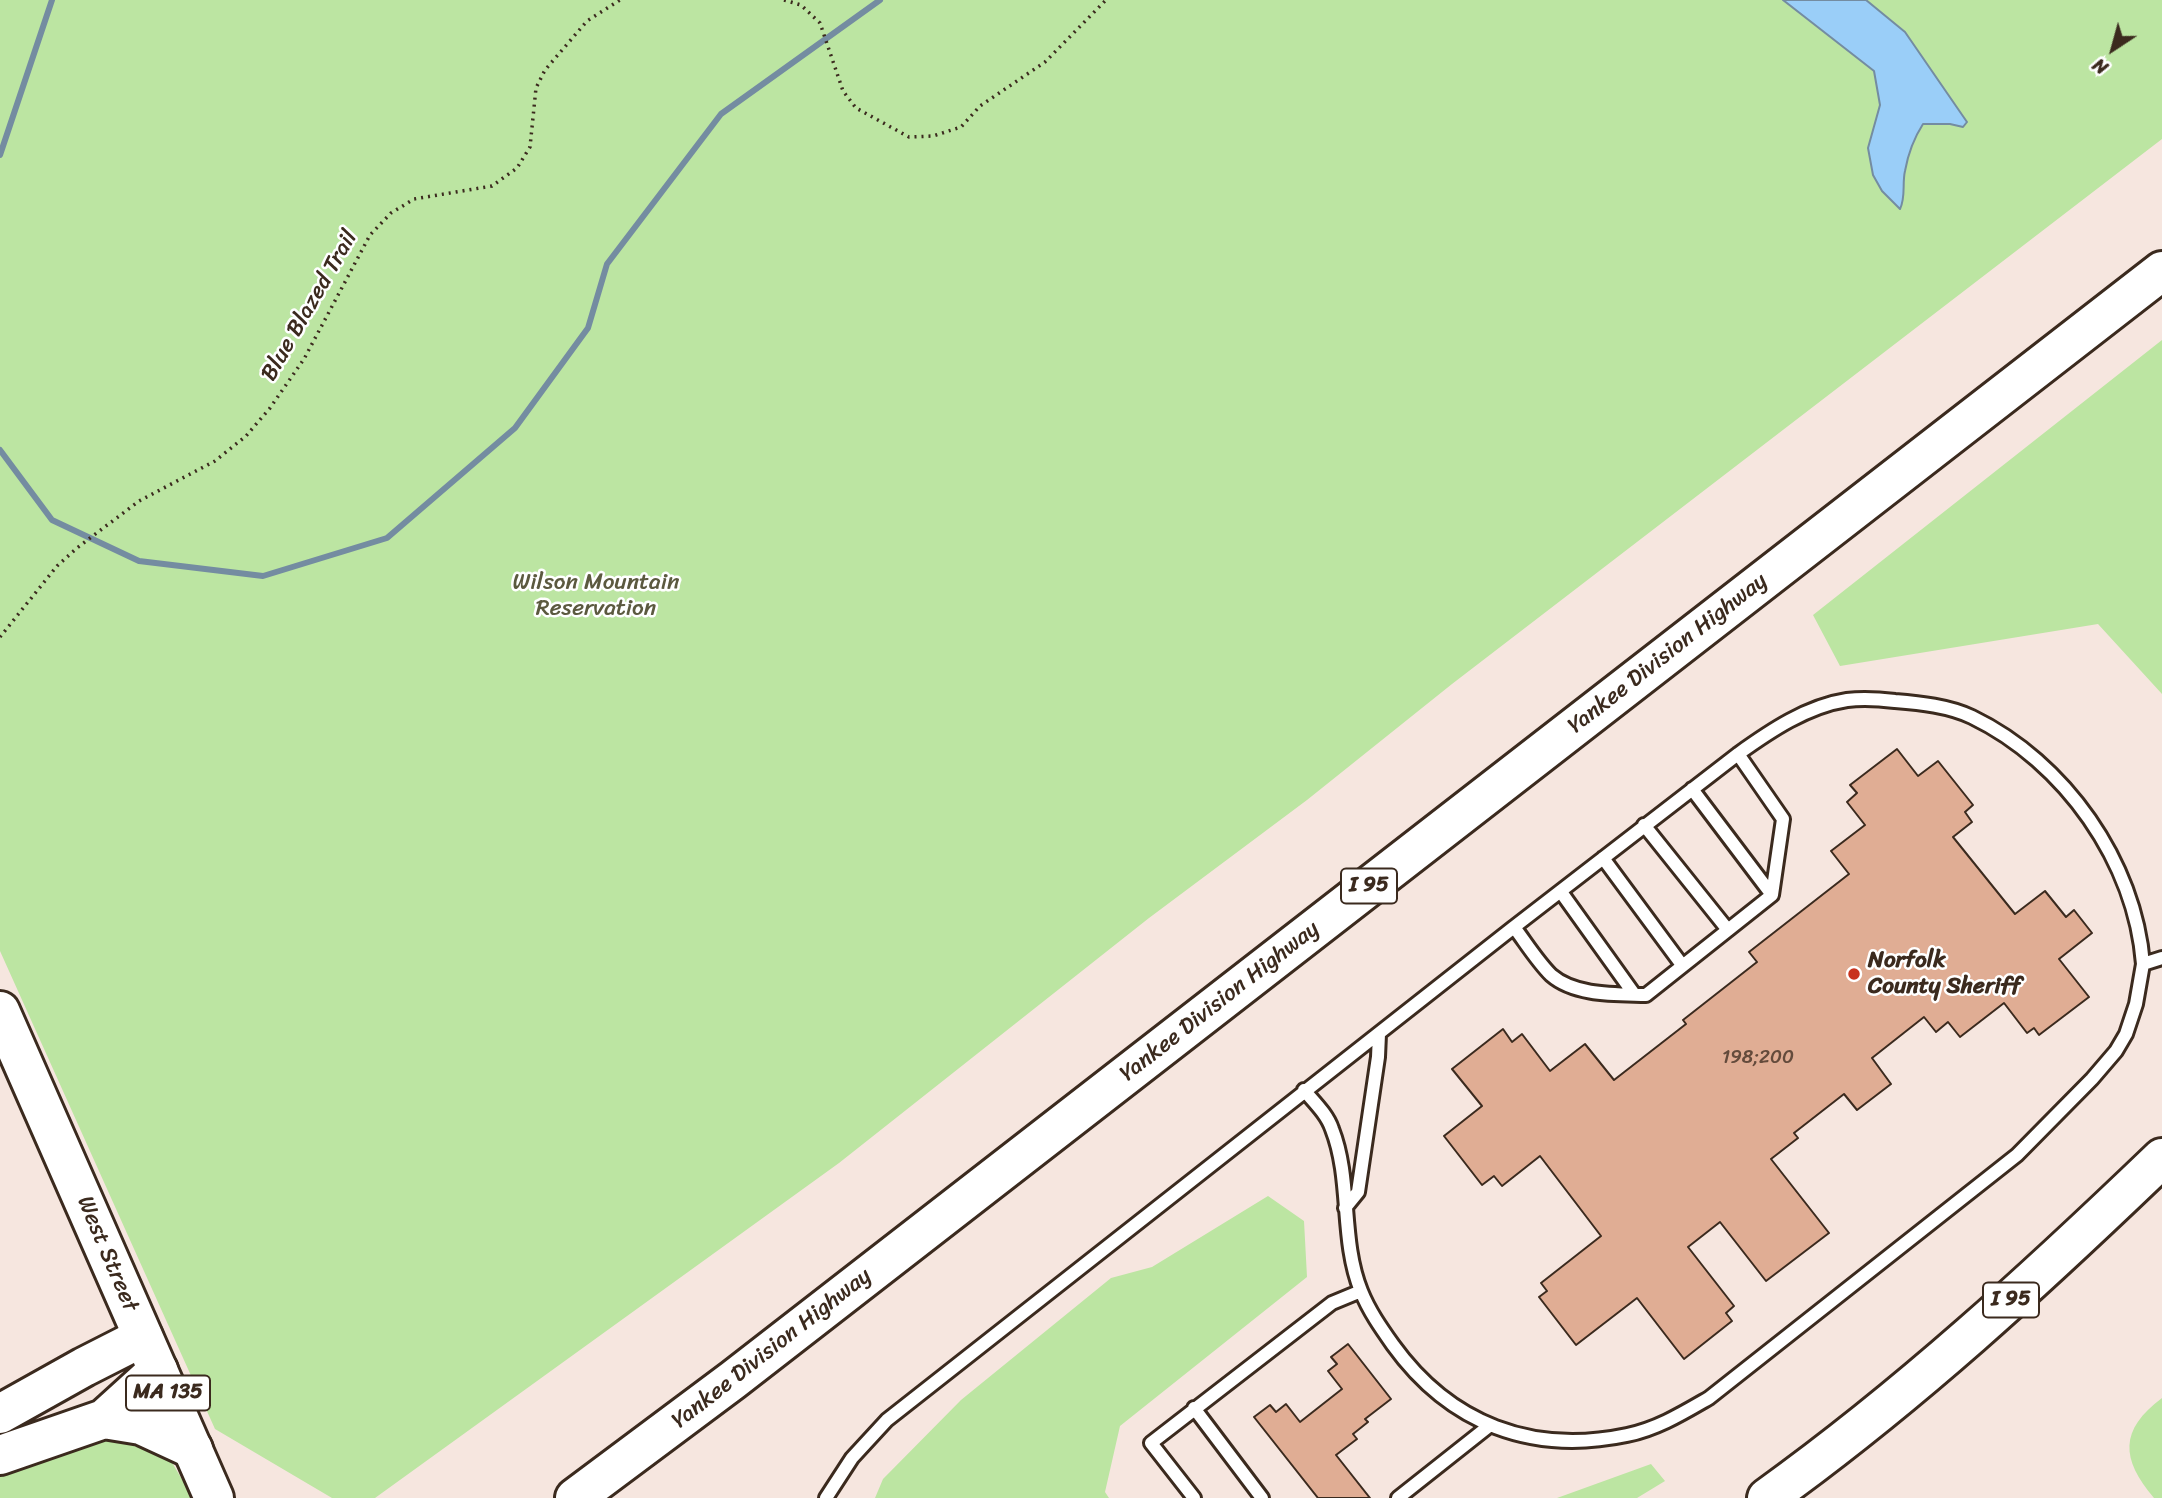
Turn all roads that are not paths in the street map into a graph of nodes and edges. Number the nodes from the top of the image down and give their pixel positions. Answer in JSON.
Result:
{"nodes":[{"id":1,"x":2162,"y":271,"type":"edge"},
{"id":2,"x":1738,"y":754,"type":"junction"},
{"id":3,"x":1692,"y":789,"type":"junction"},
{"id":4,"x":1644,"y":825,"type":"junction"},
{"id":5,"x":1603,"y":858,"type":"junction"},
{"id":6,"x":1561,"y":892,"type":"junction"},
{"id":7,"x":1772,"y":895,"type":"junction"},
{"id":8,"x":1514,"y":927,"type":"junction"},
{"id":9,"x":1728,"y":930,"type":"junction"},
{"id":10,"x":2162,"y":958,"type":"edge"},
{"id":11,"x":2143,"y":964,"type":"junction"},
{"id":12,"x":1682,"y":965,"type":"junction"},
{"id":13,"x":1634,"y":994,"type":"junction"},
{"id":14,"x":0,"y":1011,"type":"edge"},
{"id":15,"x":1379,"y":1034,"type":"junction"},
{"id":16,"x":1304,"y":1090,"type":"junction"},
{"id":17,"x":2162,"y":1158,"type":"edge"},
{"id":18,"x":1345,"y":1208,"type":"junction"},
{"id":19,"x":1361,"y":1291,"type":"junction"},
{"id":20,"x":151,"y":1353,"type":"junction"},
{"id":21,"x":1194,"y":1408,"type":"junction"},
{"id":22,"x":0,"y":1415,"type":"edge"},
{"id":23,"x":104,"y":1419,"type":"junction"},
{"id":24,"x":1489,"y":1426,"type":"junction"},
{"id":25,"x":193,"y":1449,"type":"junction"},
{"id":26,"x":0,"y":1455,"type":"edge"},
{"id":27,"x":214,"y":1498,"type":"edge"},
{"id":28,"x":575,"y":1498,"type":"edge"},
{"id":29,"x":826,"y":1498,"type":"edge"},
{"id":30,"x":1194,"y":1498,"type":"edge"},
{"id":31,"x":1262,"y":1498,"type":"edge"},
{"id":32,"x":1398,"y":1498,"type":"edge"},
{"id":33,"x":1767,"y":1498,"type":"edge"}],
"edges":[{"from":1,"to":28,"type":"main road","name":"Yankee Division Highway","number":"I 95"},
{"from":2,"to":3,"type":"lane"},
{"from":2,"to":7,"type":"lane"},
{"from":2,"to":11,"type":"lane"},
{"from":3,"to":4,"type":"lane"},
{"from":3,"to":7,"type":"lane"},
{"from":4,"to":5,"type":"lane"},
{"from":4,"to":9,"type":"lane"},
{"from":5,"to":6,"type":"lane"},
{"from":5,"to":12,"type":"lane"},
{"from":6,"to":8,"type":"lane"},
{"from":6,"to":13,"type":"lane"},
{"from":7,"to":9,"type":"lane"},
{"from":8,"to":13,"type":"lane"},
{"from":8,"to":15,"type":"lane"},
{"from":9,"to":12,"type":"lane"},
{"from":10,"to":11,"type":"lane"},
{"from":11,"to":24,"type":"lane"},
{"from":12,"to":13,"type":"lane"},
{"from":14,"to":20,"type":"main road","name":"West Street"},
{"from":15,"to":16,"type":"lane"},
{"from":15,"to":18,"type":"lane"},
{"from":16,"to":18,"type":"lane"},
{"from":16,"to":29,"type":"lane"},
{"from":17,"to":33,"type":"main road","number":"I 95"},
{"from":18,"to":19,"type":"lane"},
{"from":19,"to":21,"type":"lane"},
{"from":19,"to":24,"type":"lane"},
{"from":20,"to":22,"type":"main road"},
{"from":20,"to":23,"type":"main road"},
{"from":20,"to":25,"type":"main road","name":"West Street","number":"MA 135"},
{"from":21,"to":30,"type":"lane"},
{"from":21,"to":31,"type":"lane"},
{"from":23,"to":25,"type":"main road"},
{"from":23,"to":26,"type":"main road"},
{"from":24,"to":32,"type":"lane"},
{"from":25,"to":27,"type":"main road","name":"West Street","number":"MA 135"}]}
